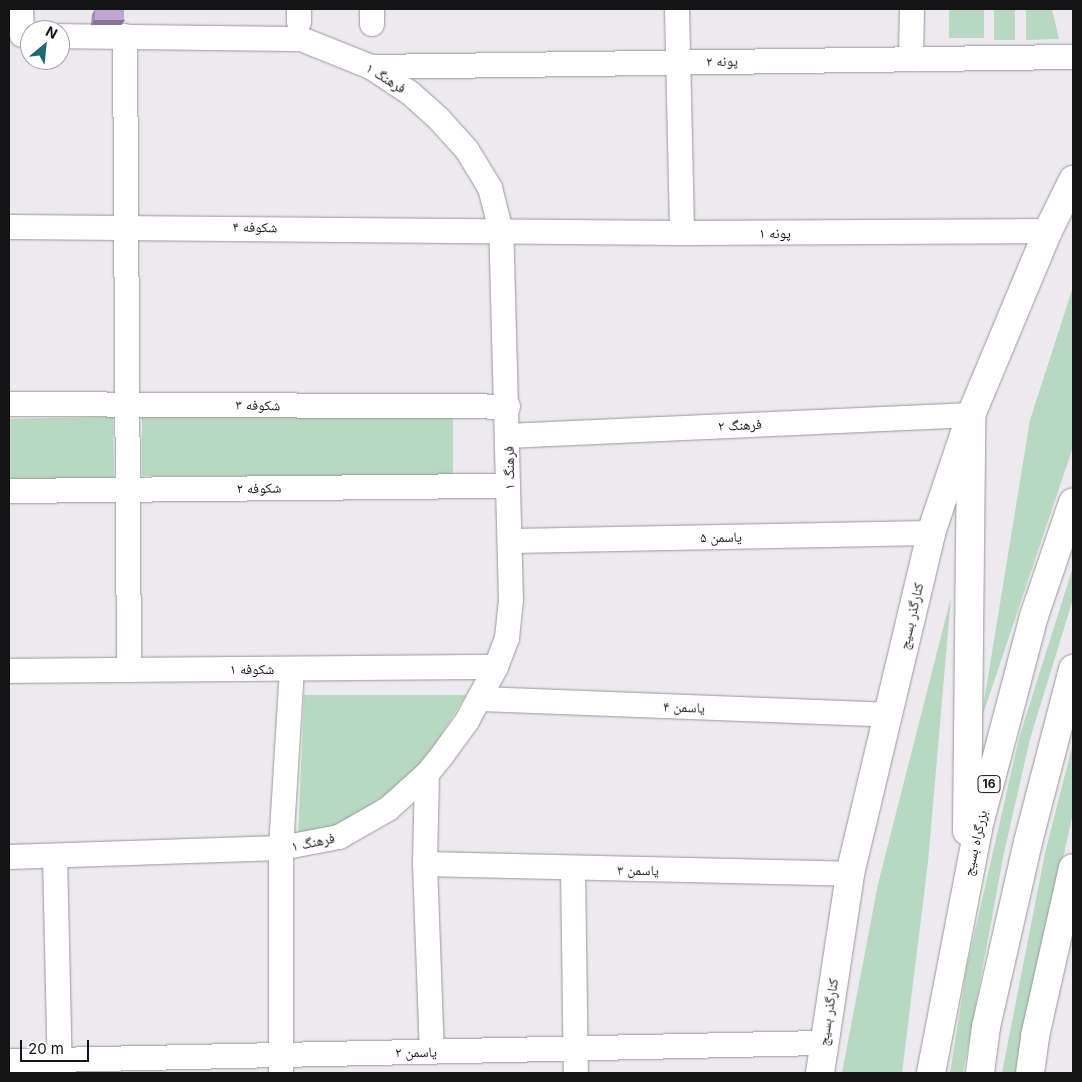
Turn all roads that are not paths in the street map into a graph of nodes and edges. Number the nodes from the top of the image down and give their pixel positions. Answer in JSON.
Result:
{"nodes":[{"id":1,"x":677,"y":9,"type":"edge"},
{"id":2,"x":912,"y":9,"type":"edge"},
{"id":3,"x":70,"y":36,"type":"edge"},
{"id":4,"x":125,"y":36,"type":"junction"},
{"id":5,"x":1073,"y":56,"type":"edge"},
{"id":6,"x":911,"y":59,"type":"junction"},
{"id":7,"x":676,"y":62,"type":"junction"},
{"id":8,"x":371,"y":67,"type":"junction"},
{"id":9,"x":1073,"y":180,"type":"edge"},
{"id":10,"x":126,"y":225,"type":"junction"},
{"id":11,"x":9,"y":227,"type":"edge"},
{"id":12,"x":502,"y":231,"type":"junction"},
{"id":13,"x":1048,"y":232,"type":"junction"},
{"id":14,"x":682,"y":233,"type":"junction"},
{"id":15,"x":127,"y":403,"type":"junction"},
{"id":16,"x":9,"y":404,"type":"edge"},
{"id":17,"x":508,"y":408,"type":"junction"},
{"id":18,"x":971,"y":415,"type":"junction"},
{"id":19,"x":508,"y":436,"type":"junction"},
{"id":20,"x":508,"y":486,"type":"junction"},
{"id":21,"x":129,"y":489,"type":"junction"},
{"id":22,"x":9,"y":490,"type":"edge"},
{"id":23,"x":1073,"y":502,"type":"edge"},
{"id":24,"x":931,"y":533,"type":"junction"},
{"id":25,"x":512,"y":542,"type":"junction"},
{"id":26,"x":496,"y":668,"type":"junction"},
{"id":27,"x":292,"y":669,"type":"junction"},
{"id":28,"x":1073,"y":669,"type":"edge"},
{"id":29,"x":129,"y":670,"type":"junction"},
{"id":30,"x":9,"y":671,"type":"edge"},
{"id":31,"x":480,"y":698,"type":"junction"},
{"id":32,"x":888,"y":715,"type":"junction"},
{"id":33,"x":428,"y":774,"type":"junction"},
{"id":34,"x":281,"y":848,"type":"junction"},
{"id":35,"x":55,"y":856,"type":"junction"},
{"id":36,"x":9,"y":857,"type":"edge"},
{"id":37,"x":425,"y":864,"type":"junction"},
{"id":38,"x":574,"y":868,"type":"junction"},
{"id":39,"x":1073,"y":868,"type":"edge"},
{"id":40,"x":850,"y":874,"type":"junction"},
{"id":41,"x":967,"y":878,"type":"junction"},
{"id":42,"x":823,"y":1042,"type":"junction"},
{"id":43,"x":576,"y":1048,"type":"junction"},
{"id":44,"x":432,"y":1052,"type":"junction"},
{"id":45,"x":9,"y":1061,"type":"edge"},
{"id":46,"x":281,"y":1064,"type":"edge"},
{"id":47,"x":60,"y":1066,"type":"edge"},
{"id":48,"x":576,"y":1073,"type":"edge"},
{"id":49,"x":820,"y":1073,"type":"edge"},
{"id":50,"x":930,"y":1073,"type":"edge"},
{"id":51,"x":980,"y":1073,"type":"edge"},
{"id":52,"x":1030,"y":1073,"type":"edge"}],
"edges":[{"from":1,"to":7,"type":"street"},
{"from":2,"to":6,"type":"street"},
{"from":3,"to":4,"type":"street","name":"فرهنگ ۱"},
{"from":4,"to":8,"type":"street","name":"فرهنگ ۱"},
{"from":4,"to":10,"type":"street"},
{"from":5,"to":6,"type":"street","name":"پونه ۲"},
{"from":6,"to":7,"type":"street","name":"پونه ۲"},
{"from":7,"to":8,"type":"street","name":"پونه ۲"},
{"from":7,"to":14,"type":"street"},
{"from":8,"to":12,"type":"street","name":"فرهنگ ۱"},
{"from":9,"to":13,"type":"main road","name":"کنارگذر بسیج"},
{"from":10,"to":11,"type":"street","name":"شکوفه ۴"},
{"from":10,"to":12,"type":"street","name":"شکوفه ۴"},
{"from":10,"to":15,"type":"street"},
{"from":12,"to":14,"type":"street","name":"پونه ۱"},
{"from":12,"to":17,"type":"street","name":"فرهنگ ۱"},
{"from":13,"to":14,"type":"street","name":"پونه ۱"},
{"from":13,"to":18,"type":"main road","name":"کنارگذر بسیج"},
{"from":15,"to":16,"type":"street","name":"شکوفه ۳"},
{"from":15,"to":17,"type":"street","name":"شکوفه ۳"},
{"from":15,"to":21,"type":"street"},
{"from":17,"to":19,"type":"street","name":"فرهنگ ۱"},
{"from":18,"to":19,"type":"street","name":"فرهنگ ۲"},
{"from":18,"to":24,"type":"main road","name":"کنارگذر بسیج"},
{"from":18,"to":41,"type":"main road"},
{"from":19,"to":20,"type":"street","name":"فرهنگ ۱"},
{"from":20,"to":21,"type":"street","name":"شکوفه ۲"},
{"from":20,"to":25,"type":"street","name":"فرهنگ ۱"},
{"from":21,"to":22,"type":"street","name":"شکوفه ۲"},
{"from":21,"to":29,"type":"street"},
{"from":23,"to":41,"type":"main road","name":"بزرگراه بسیج","number":"16"},
{"from":24,"to":25,"type":"street","name":"یاسمن ۵"},
{"from":24,"to":32,"type":"main road","name":"کنارگذر بسیج"},
{"from":25,"to":26,"type":"street","name":"فرهنگ ۱"},
{"from":26,"to":27,"type":"street","name":"شکوفه ۱"},
{"from":26,"to":31,"type":"street","name":"فرهنگ ۱"},
{"from":27,"to":29,"type":"street","name":"شکوفه ۱"},
{"from":27,"to":34,"type":"street"},
{"from":28,"to":51,"type":"main road"},
{"from":29,"to":30,"type":"street","name":"شکوفه ۱"},
{"from":31,"to":32,"type":"street","name":"یاسمن ۴"},
{"from":31,"to":33,"type":"street","name":"فرهنگ ۱"},
{"from":32,"to":40,"type":"main road","name":"کنارگذر بسیج"},
{"from":33,"to":34,"type":"street","name":"فرهنگ ۱"},
{"from":33,"to":37,"type":"street"},
{"from":34,"to":35,"type":"street","name":"فرهنگ ۱"},
{"from":34,"to":46,"type":"street"},
{"from":35,"to":36,"type":"street","name":"فرهنگ ۱"},
{"from":35,"to":47,"type":"street"},
{"from":37,"to":38,"type":"street","name":"یاسمن ۳"},
{"from":37,"to":44,"type":"street"},
{"from":38,"to":40,"type":"street","name":"یاسمن ۳"},
{"from":38,"to":43,"type":"street"},
{"from":39,"to":52,"type":"main road"},
{"from":40,"to":42,"type":"main road","name":"کنارگذر بسیج"},
{"from":41,"to":50,"type":"main road","name":"بزرگراه بسیج","number":"16"},
{"from":42,"to":43,"type":"street","name":"یاسمن ۲"},
{"from":42,"to":49,"type":"main road","name":"کنارگذر بسیج"},
{"from":43,"to":44,"type":"street","name":"یاسمن ۲"},
{"from":43,"to":48,"type":"street"},
{"from":44,"to":46,"type":"street","name":"یاسمن ۲"},
{"from":45,"to":47,"type":"street","name":"یاسمن ۲"},
{"from":46,"to":47,"type":"street","name":"یاسمن ۲"}]}
